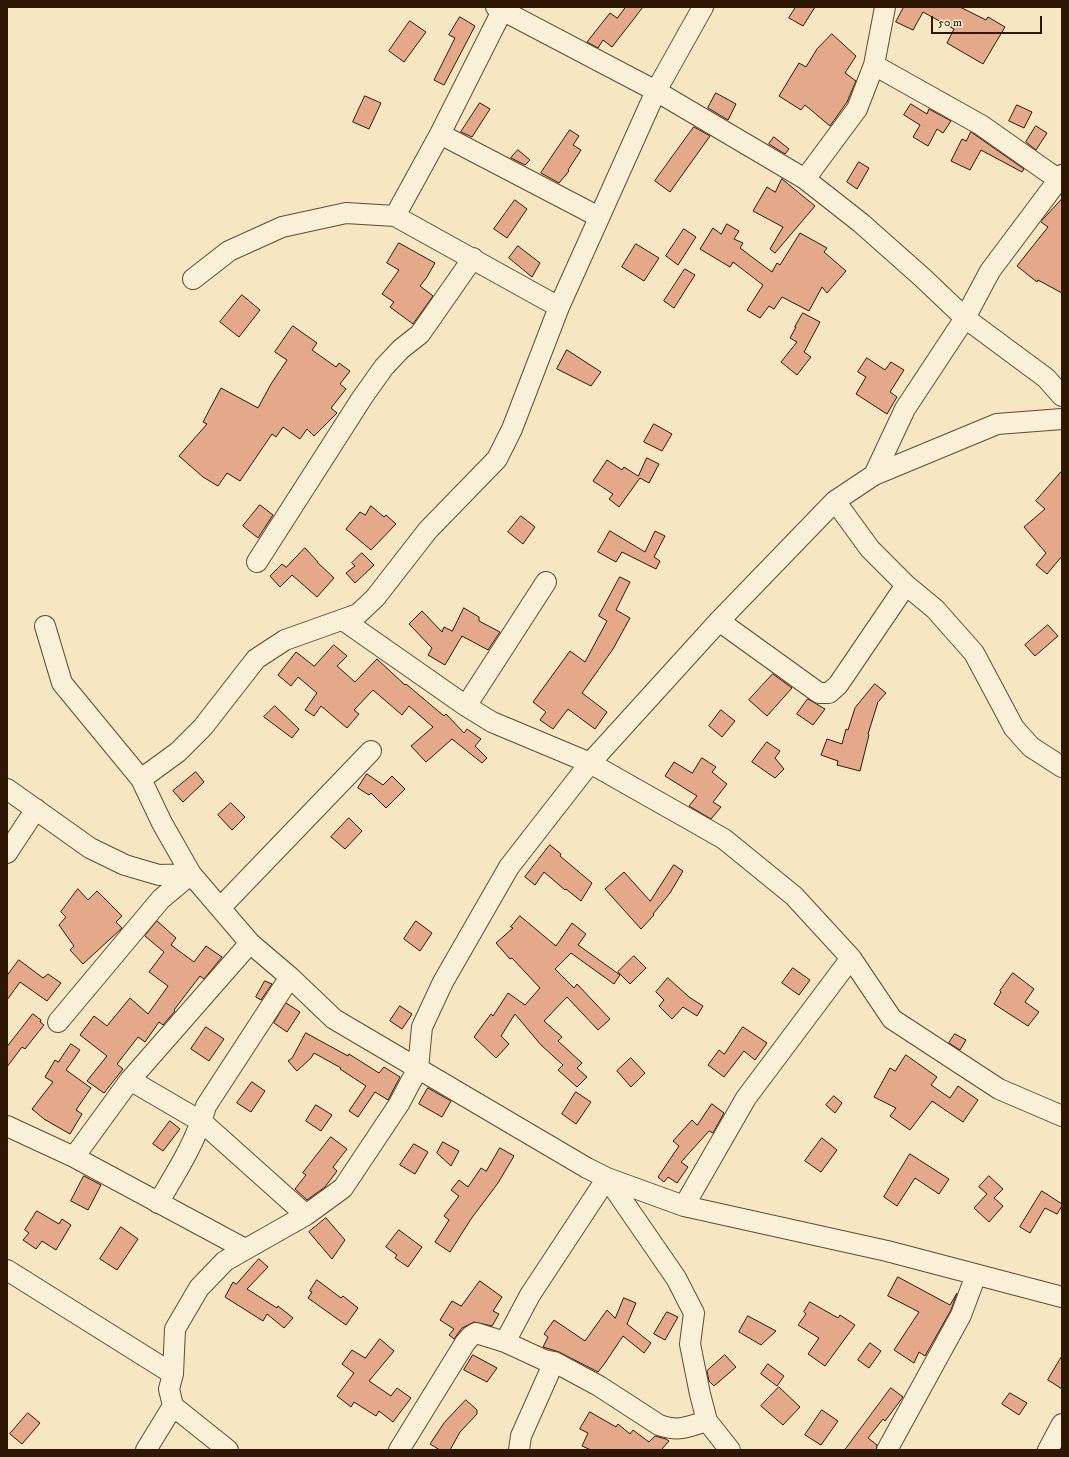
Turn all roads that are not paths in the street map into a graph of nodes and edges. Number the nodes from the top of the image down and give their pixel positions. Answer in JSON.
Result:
{"nodes":[{"id":1,"x":885,"y":7,"type":"edge"},
{"id":2,"x":501,"y":8,"type":"edge"},
{"id":3,"x":697,"y":9,"type":"edge"},
{"id":4,"x":874,"y":65,"type":"junction"},
{"id":5,"x":656,"y":91,"type":"junction"},
{"id":6,"x":440,"y":134,"type":"junction"},
{"id":7,"x":805,"y":179,"type":"junction"},
{"id":8,"x":1061,"y":179,"type":"edge"},
{"id":9,"x":395,"y":216,"type":"junction"},
{"id":10,"x":599,"y":217,"type":"junction"},
{"id":11,"x":473,"y":258,"type":"junction"},
{"id":12,"x":193,"y":279,"type":"dead end"},
{"id":13,"x":559,"y":307,"type":"junction"},
{"id":14,"x":965,"y":318,"type":"junction"},
{"id":15,"x":1062,"y":396,"type":"edge"},
{"id":16,"x":1062,"y":419,"type":"edge"},
{"id":17,"x":874,"y":475,"type":"junction"},
{"id":18,"x":835,"y":501,"type":"junction"},
{"id":19,"x":257,"y":562,"type":"dead end"},
{"id":20,"x":546,"y":582,"type":"dead end"},
{"id":21,"x":906,"y":585,"type":"junction"},
{"id":22,"x":344,"y":620,"type":"junction"},
{"id":23,"x":719,"y":621,"type":"junction"},
{"id":24,"x":45,"y":626,"type":"dead end"},
{"id":25,"x":466,"y":706,"type":"junction"},
{"id":26,"x":370,"y":751,"type":"dead end"},
{"id":27,"x":590,"y":763,"type":"junction"},
{"id":28,"x":1062,"y":767,"type":"edge"},
{"id":29,"x":141,"y":779,"type":"junction"},
{"id":30,"x":7,"y":789,"type":"edge"},
{"id":31,"x":36,"y":809,"type":"junction"},
{"id":32,"x":7,"y":852,"type":"edge"},
{"id":33,"x":191,"y":874,"type":"junction"},
{"id":34,"x":220,"y":908,"type":"junction"},
{"id":35,"x":250,"y":943,"type":"junction"},
{"id":36,"x":851,"y":958,"type":"junction"},
{"id":37,"x":290,"y":977,"type":"junction"},
{"id":38,"x":58,"y":1022,"type":"dead end"},
{"id":39,"x":418,"y":1068,"type":"junction"},
{"id":40,"x":130,"y":1080,"type":"junction"},
{"id":41,"x":1062,"y":1116,"type":"edge"},
{"id":42,"x":202,"y":1122,"type":"junction"},
{"id":43,"x":7,"y":1126,"type":"edge"},
{"id":44,"x":74,"y":1157,"type":"junction"},
{"id":45,"x":607,"y":1178,"type":"junction"},
{"id":46,"x":158,"y":1203,"type":"junction"},
{"id":47,"x":684,"y":1206,"type":"junction"},
{"id":48,"x":306,"y":1215,"type":"junction"},
{"id":49,"x":245,"y":1249,"type":"junction"},
{"id":50,"x":7,"y":1270,"type":"edge"},
{"id":51,"x":976,"y":1275,"type":"junction"},
{"id":52,"x":1062,"y":1297,"type":"edge"},
{"id":53,"x":505,"y":1342,"type":"junction"},
{"id":54,"x":554,"y":1362,"type":"junction"},
{"id":55,"x":173,"y":1374,"type":"junction"},
{"id":56,"x":174,"y":1406,"type":"junction"},
{"id":57,"x":707,"y":1421,"type":"junction"},
{"id":58,"x":1062,"y":1424,"type":"edge"},
{"id":59,"x":146,"y":1450,"type":"edge"},
{"id":60,"x":228,"y":1450,"type":"edge"},
{"id":61,"x":399,"y":1450,"type":"edge"},
{"id":62,"x":519,"y":1450,"type":"edge"},
{"id":63,"x":730,"y":1450,"type":"edge"},
{"id":64,"x":887,"y":1450,"type":"edge"},
{"id":65,"x":1048,"y":1450,"type":"edge"}],
"edges":[{"from":1,"to":4,"type":"street"},
{"from":2,"to":5,"type":"street"},
{"from":2,"to":6,"type":"street"},
{"from":3,"to":5,"type":"street"},
{"from":4,"to":7,"type":"street"},
{"from":4,"to":8,"type":"street"},
{"from":5,"to":7,"type":"street"},
{"from":5,"to":10,"type":"street"},
{"from":6,"to":9,"type":"street"},
{"from":6,"to":10,"type":"street"},
{"from":7,"to":14,"type":"street"},
{"from":8,"to":14,"type":"street"},
{"from":9,"to":11,"type":"street"},
{"from":9,"to":12,"type":"street"},
{"from":10,"to":13,"type":"street"},
{"from":11,"to":13,"type":"street"},
{"from":11,"to":19,"type":"street"},
{"from":13,"to":22,"type":"street"},
{"from":14,"to":15,"type":"street"},
{"from":14,"to":17,"type":"street"},
{"from":16,"to":17,"type":"street"},
{"from":17,"to":18,"type":"street"},
{"from":18,"to":21,"type":"street"},
{"from":18,"to":23,"type":"street"},
{"from":20,"to":25,"type":"street"},
{"from":21,"to":23,"type":"street"},
{"from":21,"to":28,"type":"street"},
{"from":22,"to":25,"type":"street"},
{"from":22,"to":29,"type":"street"},
{"from":23,"to":27,"type":"street"},
{"from":24,"to":29,"type":"street"},
{"from":25,"to":27,"type":"street"},
{"from":26,"to":34,"type":"street"},
{"from":27,"to":36,"type":"street"},
{"from":27,"to":39,"type":"street"},
{"from":29,"to":33,"type":"street"},
{"from":30,"to":31,"type":"street"},
{"from":31,"to":32,"type":"street"},
{"from":31,"to":33,"type":"street"},
{"from":33,"to":34,"type":"street"},
{"from":33,"to":38,"type":"street"},
{"from":34,"to":35,"type":"street"},
{"from":35,"to":37,"type":"street"},
{"from":35,"to":40,"type":"street"},
{"from":36,"to":41,"type":"street"},
{"from":36,"to":47,"type":"street"},
{"from":37,"to":39,"type":"street"},
{"from":37,"to":42,"type":"street"},
{"from":39,"to":45,"type":"street"},
{"from":39,"to":48,"type":"street"},
{"from":40,"to":42,"type":"street"},
{"from":40,"to":44,"type":"street"},
{"from":42,"to":46,"type":"street"},
{"from":42,"to":48,"type":"street"},
{"from":43,"to":44,"type":"street"},
{"from":44,"to":46,"type":"street"},
{"from":45,"to":47,"type":"street"},
{"from":45,"to":53,"type":"street"},
{"from":45,"to":57,"type":"street"},
{"from":46,"to":49,"type":"street"},
{"from":47,"to":51,"type":"street"},
{"from":48,"to":49,"type":"street"},
{"from":49,"to":55,"type":"street"},
{"from":50,"to":55,"type":"street"},
{"from":51,"to":52,"type":"street"},
{"from":51,"to":64,"type":"street"},
{"from":53,"to":54,"type":"street"},
{"from":53,"to":61,"type":"street"},
{"from":54,"to":57,"type":"street"},
{"from":54,"to":62,"type":"street"},
{"from":55,"to":56,"type":"street"},
{"from":56,"to":59,"type":"street"},
{"from":56,"to":60,"type":"street"},
{"from":57,"to":63,"type":"street"},
{"from":58,"to":65,"type":"street"}]}
